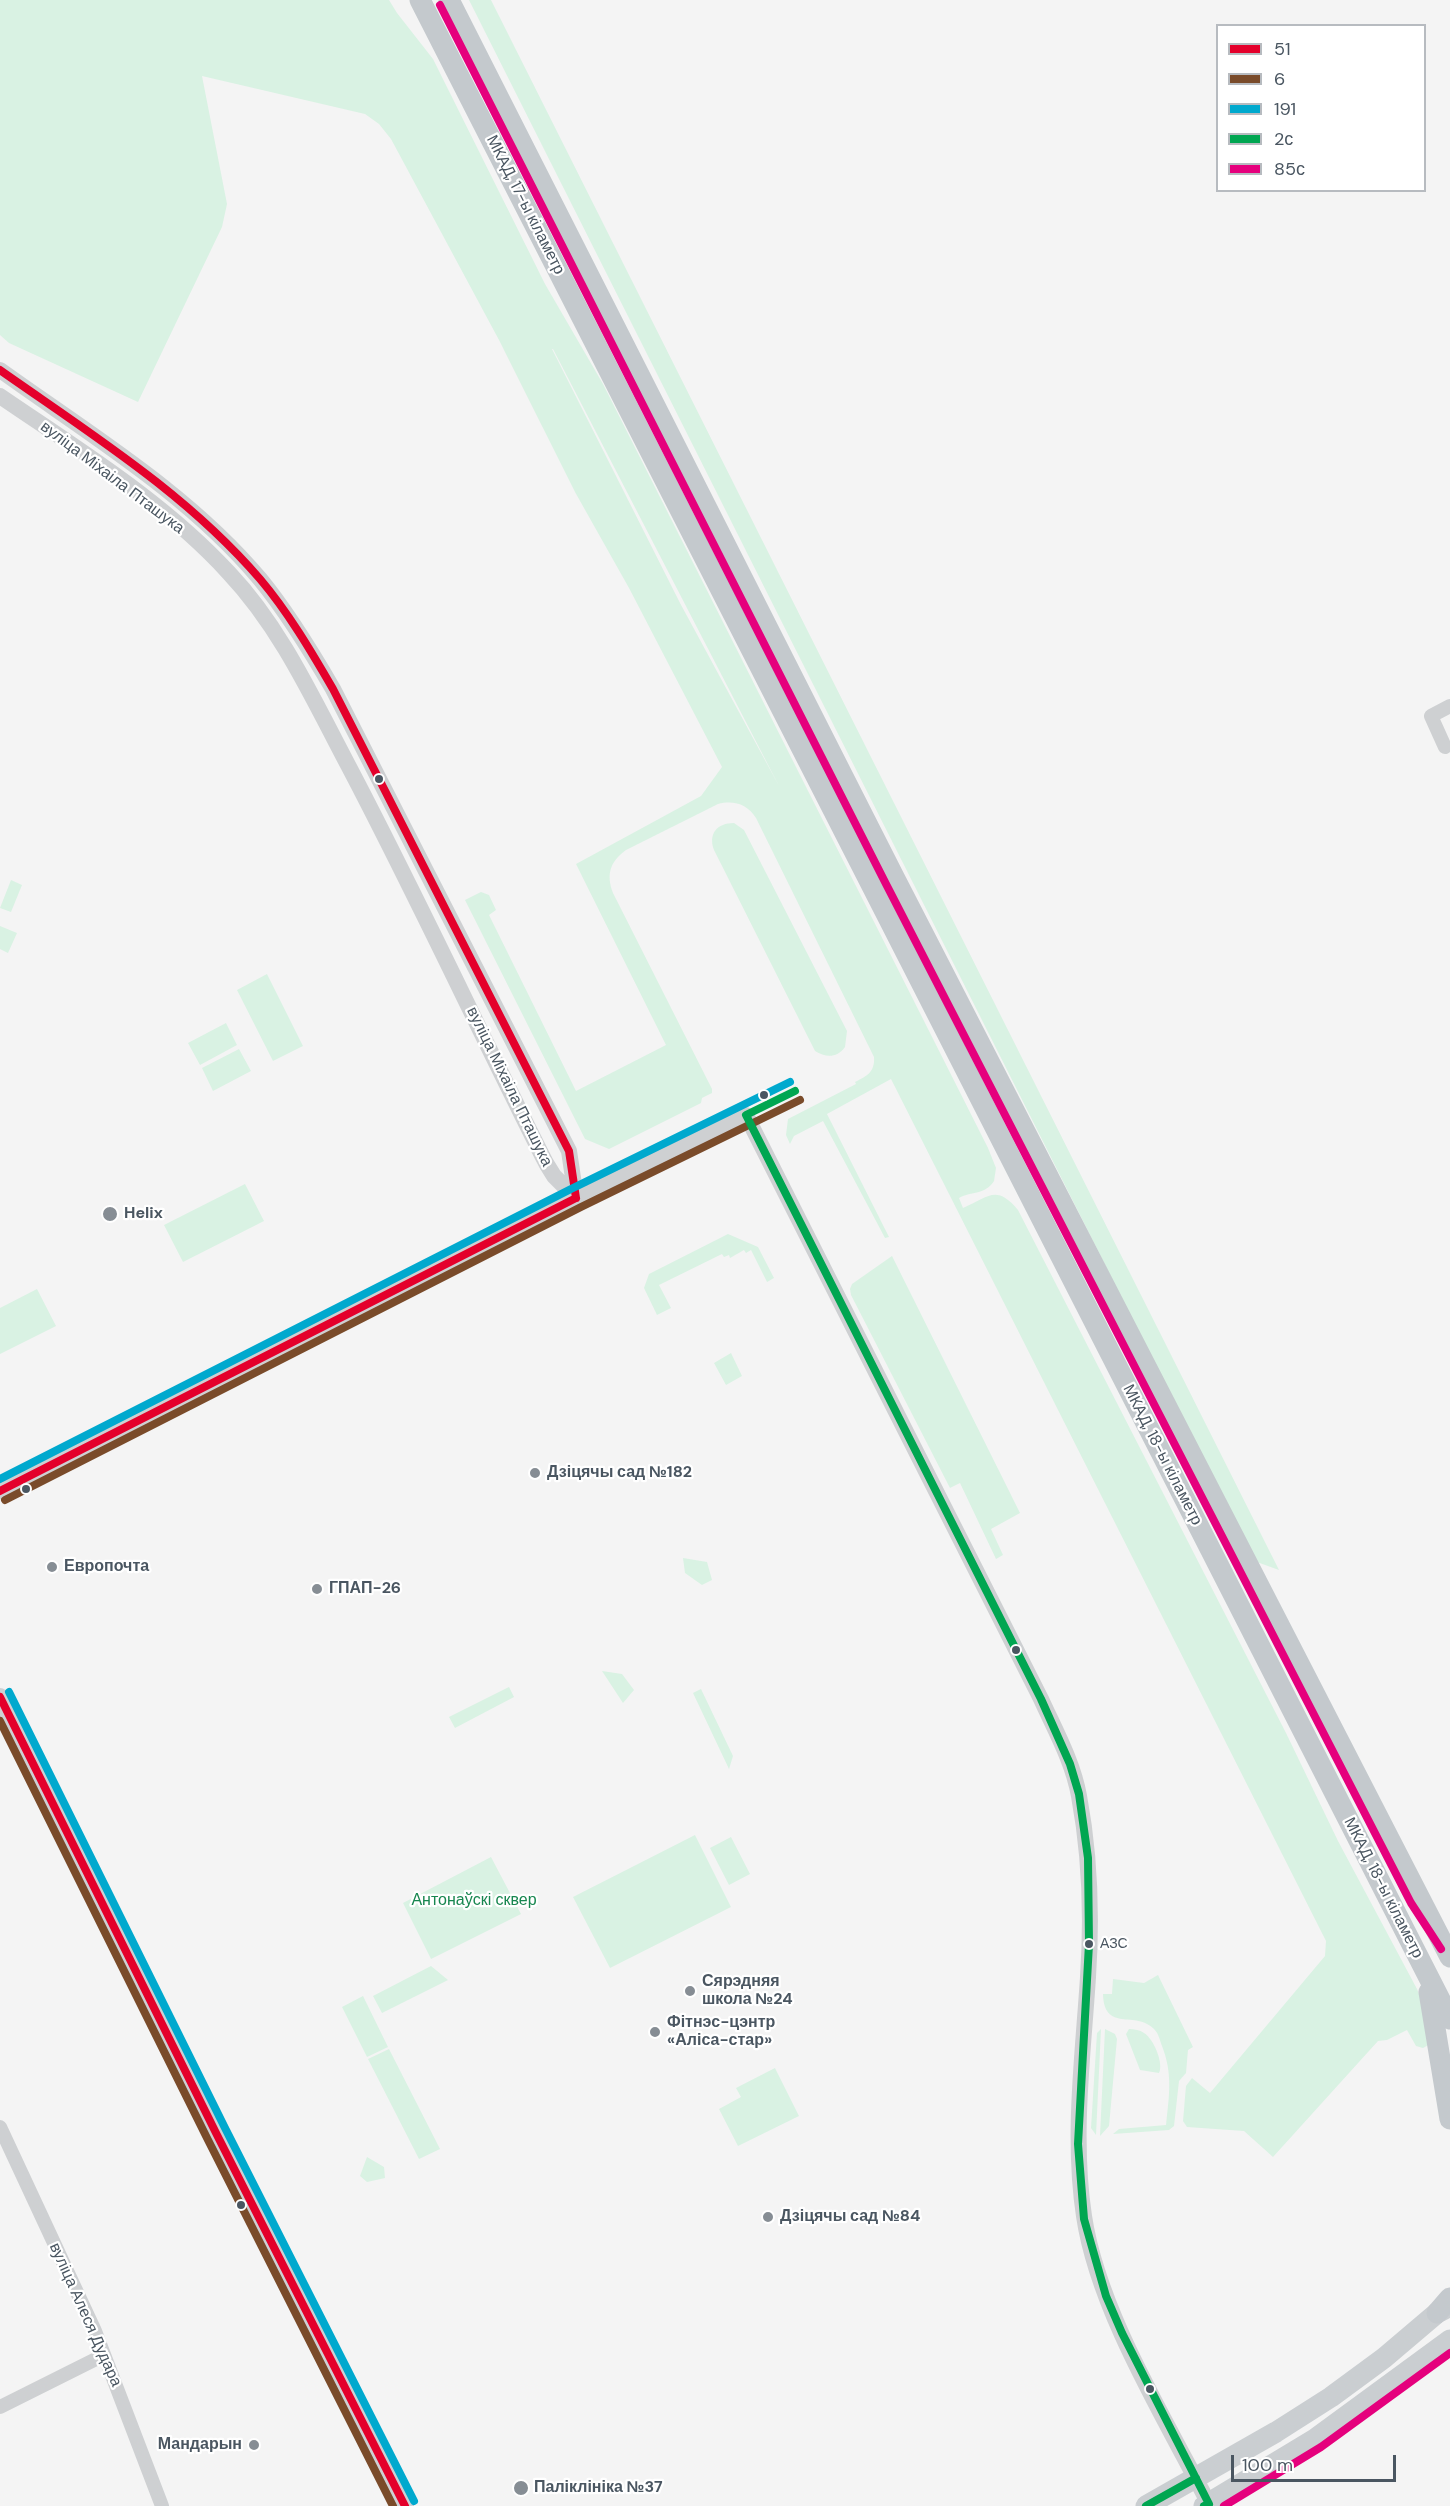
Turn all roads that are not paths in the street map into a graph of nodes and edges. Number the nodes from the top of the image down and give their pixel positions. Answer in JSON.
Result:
{"nodes":[{"id":1,"x":420,"y":0,"type":"edge"},
{"id":2,"x":449,"y":0,"type":"edge"},
{"id":3,"x":0,"y":370,"type":"edge"},
{"id":4,"x":0,"y":396,"type":"edge"},
{"id":5,"x":1450,"y":706,"type":"edge"},
{"id":6,"x":1444,"y":747,"type":"dead end"},
{"id":7,"x":894,"y":879,"type":"joint"},
{"id":8,"x":875,"y":891,"type":"joint"},
{"id":9,"x":576,"y":1198,"type":"junction"},
{"id":10,"x":0,"y":1491,"type":"edge"},
{"id":11,"x":0,"y":1697,"type":"edge"},
{"id":12,"x":1420,"y":1898,"type":"junction"},
{"id":13,"x":1450,"y":1943,"type":"edge"},
{"id":14,"x":1450,"y":1957,"type":"edge"},
{"id":15,"x":1425,"y":1968,"type":"junction"},
{"id":16,"x":1450,"y":2019,"type":"edge"},
{"id":17,"x":1450,"y":2119,"type":"edge"},
{"id":18,"x":0,"y":2127,"type":"edge"},
{"id":19,"x":1446,"y":2306,"type":"edge"},
{"id":20,"x":1450,"y":2340,"type":"edge"},
{"id":21,"x":104,"y":2355,"type":"junction"},
{"id":22,"x":0,"y":2407,"type":"edge"},
{"id":23,"x":1196,"y":2478,"type":"junction"},
{"id":24,"x":1208,"y":2505,"type":"edge"},
{"id":25,"x":162,"y":2506,"type":"edge"},
{"id":26,"x":405,"y":2506,"type":"edge"},
{"id":27,"x":1146,"y":2506,"type":"edge"}],
"edges":[{"from":1,"to":8,"type":"highway","name":"МКАД, 17-ы кіламетр"},
{"from":2,"to":7,"type":"highway","name":"МКАД, 17-ы кіламетр"},
{"from":3,"to":9,"type":"street","name":"вуліца Міхаіла Пташука"},
{"from":4,"to":9,"type":"street","name":"вуліца Міхаіла Пташука"},
{"from":5,"to":6,"type":"street"},
{"from":7,"to":12,"type":"highway","name":"МКАД, 18-ы кіламетр"},
{"from":8,"to":15,"type":"highway","name":"МКАД, 18-ы кіламетр"},
{"from":9,"to":10,"type":"street"},
{"from":9,"to":23,"type":"street"},
{"from":11,"to":26,"type":"main road"},
{"from":12,"to":13,"type":"highway"},
{"from":12,"to":14,"type":"highway","name":"МКАД, 18-ы кіламетр"},
{"from":15,"to":16,"type":"highway","name":"МКАД, 18-ы кіламетр"},
{"from":15,"to":17,"type":"highway"},
{"from":18,"to":21,"type":"street","name":"вуліца Алеся Дудара"},
{"from":19,"to":23,"type":"main road"},
{"from":20,"to":24,"type":"main road"},
{"from":21,"to":22,"type":"street"},
{"from":21,"to":25,"type":"street","name":"вуліца Алеся Дудара"},
{"from":23,"to":24,"type":"street"},
{"from":23,"to":27,"type":"main road"}]}
